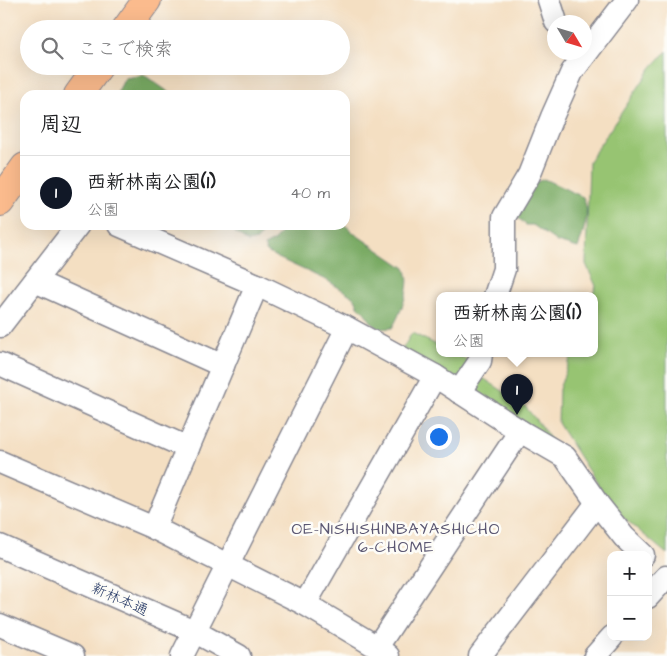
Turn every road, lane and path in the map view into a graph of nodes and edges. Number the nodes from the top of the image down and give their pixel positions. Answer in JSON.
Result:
{"nodes":[{"id":1,"x":147,"y":0,"type":"edge"},
{"id":2,"x":548,"y":0,"type":"edge"},
{"id":3,"x":627,"y":0,"type":"edge"},
{"id":4,"x":553,"y":15,"type":"edge"},
{"id":5,"x":133,"y":20,"type":"edge"},
{"id":6,"x":569,"y":62,"type":"edge"},
{"id":7,"x":92,"y":75,"type":"edge"},
{"id":8,"x":82,"y":90,"type":"edge"},
{"id":9,"x":17,"y":175,"type":"edge"},
{"id":10,"x":0,"y":202,"type":"edge"},
{"id":11,"x":74,"y":230,"type":"edge"},
{"id":12,"x":130,"y":230,"type":"edge"},
{"id":13,"x":35,"y":280,"type":"junction"},
{"id":14,"x":257,"y":285,"type":"junction"},
{"id":15,"x":496,"y":292,"type":"edge"},
{"id":16,"x":0,"y":326,"type":"edge"},
{"id":17,"x":347,"y":328,"type":"junction"},
{"id":18,"x":480,"y":357,"type":"edge"},
{"id":19,"x":0,"y":364,"type":"edge"},
{"id":20,"x":223,"y":366,"type":"junction"},
{"id":21,"x":435,"y":376,"type":"junction"},
{"id":22,"x":460,"y":392,"type":"junction"},
{"id":23,"x":520,"y":431,"type":"junction"},
{"id":24,"x":188,"y":448,"type":"junction"},
{"id":25,"x":0,"y":462,"type":"edge"},
{"id":26,"x":597,"y":503,"type":"junction"},
{"id":27,"x":154,"y":528,"type":"junction"},
{"id":28,"x":0,"y":546,"type":"edge"},
{"id":29,"x":639,"y":551,"type":"edge"},
{"id":30,"x":652,"y":564,"type":"edge"},
{"id":31,"x":228,"y":565,"type":"junction"},
{"id":32,"x":667,"y":577,"type":"edge"},
{"id":33,"x":649,"y":596,"type":"edge"},
{"id":34,"x":305,"y":604,"type":"junction"},
{"id":35,"x":0,"y":625,"type":"edge"},
{"id":36,"x":194,"y":631,"type":"junction"},
{"id":37,"x":608,"y":641,"type":"edge"},
{"id":38,"x":46,"y":651,"type":"edge"},
{"id":39,"x":382,"y":652,"type":"edge"},
{"id":40,"x":73,"y":656,"type":"edge"},
{"id":41,"x":182,"y":656,"type":"edge"},
{"id":42,"x":238,"y":656,"type":"edge"},
{"id":43,"x":480,"y":656,"type":"edge"},
{"id":44,"x":595,"y":656,"type":"edge"}],
"edges":[{"from":1,"to":5,"type":"main road"},
{"from":2,"to":4,"type":"street"},
{"from":3,"to":6,"type":"street"},
{"from":6,"to":15,"type":"street"},
{"from":7,"to":8,"type":"main road"},
{"from":9,"to":10,"type":"main road"},
{"from":11,"to":13,"type":"street"},
{"from":12,"to":14,"type":"street"},
{"from":13,"to":16,"type":"street"},
{"from":13,"to":20,"type":"street"},
{"from":14,"to":17,"type":"street"},
{"from":14,"to":20,"type":"street"},
{"from":17,"to":21,"type":"street"},
{"from":17,"to":31,"type":"street"},
{"from":18,"to":22,"type":"street"},
{"from":19,"to":24,"type":"street"},
{"from":20,"to":24,"type":"street"},
{"from":21,"to":22,"type":"street"},
{"from":21,"to":34,"type":"street"},
{"from":22,"to":23,"type":"street"},
{"from":23,"to":26,"type":"street"},
{"from":23,"to":39,"type":"street"},
{"from":24,"to":27,"type":"street"},
{"from":25,"to":27,"type":"street"},
{"from":26,"to":29,"type":"street"},
{"from":26,"to":43,"type":"street"},
{"from":27,"to":31,"type":"street"},
{"from":28,"to":36,"type":"street","name":"新林本通"},
{"from":30,"to":32,"type":"street"},
{"from":31,"to":34,"type":"street"},
{"from":31,"to":36,"type":"street"},
{"from":32,"to":33,"type":"street"},
{"from":34,"to":39,"type":"street"},
{"from":35,"to":38,"type":"street"},
{"from":36,"to":41,"type":"street"},
{"from":36,"to":42,"type":"street","name":"新林本通"},
{"from":37,"to":44,"type":"street"},
{"from":38,"to":40,"type":"street"}]}
